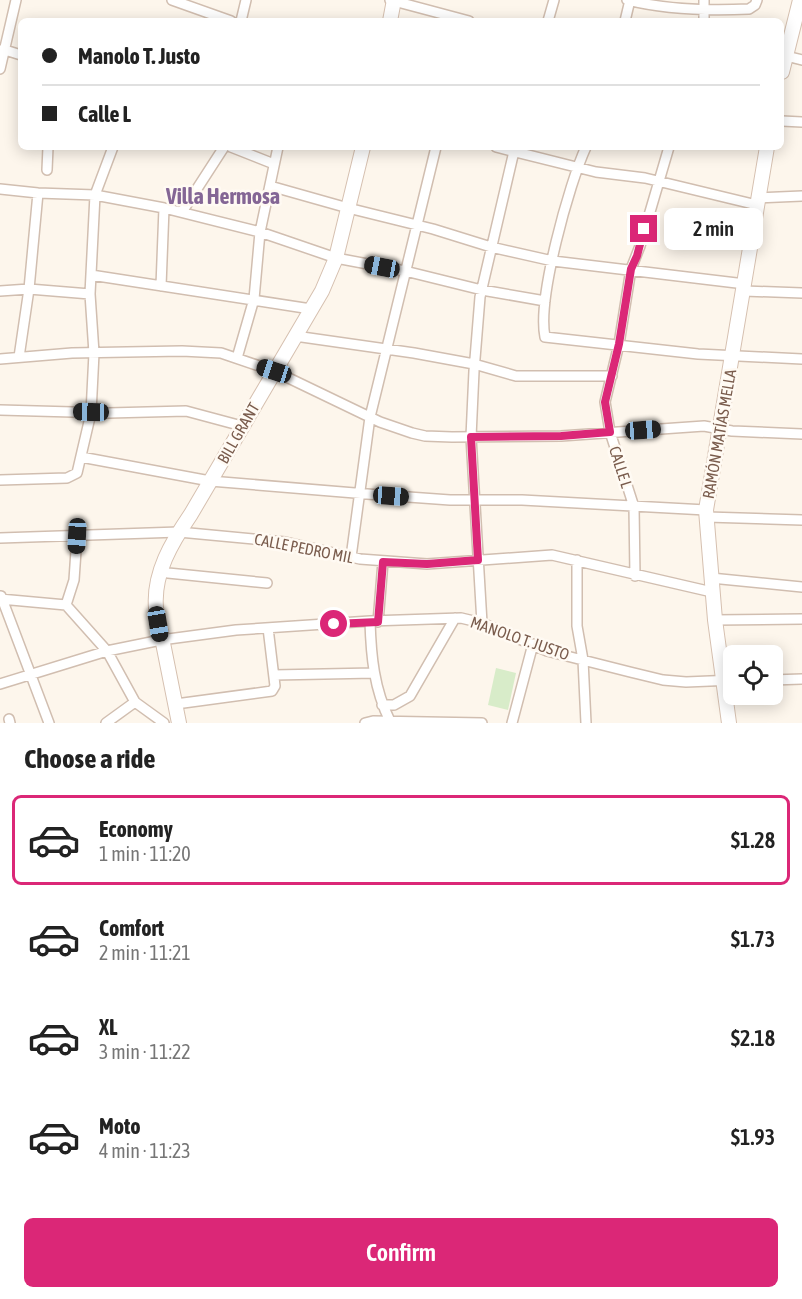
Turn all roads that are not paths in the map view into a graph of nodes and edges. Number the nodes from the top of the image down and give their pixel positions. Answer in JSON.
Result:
{"nodes":[{"id":1,"x":16,"y":0,"type":"edge"},
{"id":2,"x":172,"y":0,"type":"edge"},
{"id":3,"x":246,"y":0,"type":"edge"},
{"id":4,"x":554,"y":0,"type":"edge"},
{"id":5,"x":629,"y":0,"type":"edge"},
{"id":6,"x":757,"y":0,"type":"edge"},
{"id":7,"x":800,"y":0,"type":"edge"},
{"id":8,"x":393,"y":1,"type":"edge"},
{"id":9,"x":704,"y":5,"type":"edge"},
{"id":10,"x":223,"y":18,"type":"edge"},
{"id":11,"x":242,"y":18,"type":"edge"},
{"id":12,"x":390,"y":18,"type":"edge"},
{"id":13,"x":458,"y":18,"type":"edge"},
{"id":14,"x":549,"y":18,"type":"edge"},
{"id":15,"x":626,"y":18,"type":"edge"},
{"id":16,"x":17,"y":21,"type":"edge"},
{"id":17,"x":3,"y":50,"type":"edge"},
{"id":18,"x":18,"y":54,"type":"edge"},
{"id":19,"x":786,"y":56,"type":"junction"},
{"id":20,"x":802,"y":60,"type":"edge"},
{"id":21,"x":784,"y":64,"type":"edge"},
{"id":22,"x":0,"y":69,"type":"edge"},
{"id":23,"x":784,"y":121,"type":"edge"},
{"id":24,"x":802,"y":122,"type":"edge"},
{"id":25,"x":48,"y":150,"type":"edge"},
{"id":26,"x":112,"y":150,"type":"edge"},
{"id":27,"x":222,"y":150,"type":"edge"},
{"id":28,"x":239,"y":150,"type":"edge"},
{"id":29,"x":277,"y":150,"type":"edge"},
{"id":30,"x":362,"y":150,"type":"edge"},
{"id":31,"x":435,"y":150,"type":"edge"},
{"id":32,"x":515,"y":150,"type":"edge"},
{"id":33,"x":518,"y":150,"type":"edge"},
{"id":34,"x":585,"y":150,"type":"edge"},
{"id":35,"x":668,"y":150,"type":"edge"},
{"id":36,"x":766,"y":150,"type":"edge"},
{"id":37,"x":274,"y":164,"type":"junction"},
{"id":38,"x":578,"y":168,"type":"junction"},
{"id":39,"x":47,"y":170,"type":"dead end"},
{"id":40,"x":659,"y":181,"type":"junction"},
{"id":41,"x":270,"y":186,"type":"junction"},
{"id":42,"x":0,"y":189,"type":"edge"},
{"id":43,"x":38,"y":193,"type":"junction"},
{"id":44,"x":95,"y":195,"type":"junction"},
{"id":45,"x":802,"y":196,"type":"edge"},
{"id":46,"x":758,"y":201,"type":"junction"},
{"id":47,"x":164,"y":208,"type":"junction"},
{"id":48,"x":348,"y":208,"type":"junction"},
{"id":49,"x":182,"y":212,"type":"junction"},
{"id":50,"x":416,"y":225,"type":"junction"},
{"id":51,"x":260,"y":232,"type":"junction"},
{"id":52,"x":491,"y":247,"type":"junction"},
{"id":53,"x":336,"y":258,"type":"junction"},
{"id":54,"x":553,"y":261,"type":"junction"},
{"id":55,"x":631,"y":269,"type":"junction"},
{"id":56,"x":405,"y":271,"type":"junction"},
{"id":57,"x":91,"y":275,"type":"junction"},
{"id":58,"x":161,"y":286,"type":"junction"},
{"id":59,"x":744,"y":288,"type":"junction"},
{"id":60,"x":29,"y":289,"type":"junction"},
{"id":61,"x":482,"y":290,"type":"junction"},
{"id":62,"x":0,"y":291,"type":"edge"},
{"id":63,"x":802,"y":293,"type":"edge"},
{"id":64,"x":90,"y":294,"type":"junction"},
{"id":65,"x":254,"y":299,"type":"junction"},
{"id":66,"x":545,"y":301,"type":"junction"},
{"id":67,"x":311,"y":309,"type":"junction"},
{"id":68,"x":295,"y":336,"type":"junction"},
{"id":69,"x":619,"y":344,"type":"junction"},
{"id":70,"x":386,"y":349,"type":"junction"},
{"id":71,"x":94,"y":353,"type":"junction"},
{"id":72,"x":19,"y":357,"type":"junction"},
{"id":73,"x":733,"y":357,"type":"junction"},
{"id":74,"x":237,"y":358,"type":"junction"},
{"id":75,"x":0,"y":359,"type":"edge"},
{"id":76,"x":802,"y":359,"type":"edge"},
{"id":77,"x":474,"y":364,"type":"junction"},
{"id":78,"x":274,"y":371,"type":"junction"},
{"id":79,"x":612,"y":376,"type":"junction"},
{"id":80,"x":0,"y":410,"type":"edge"},
{"id":81,"x":91,"y":412,"type":"junction"},
{"id":82,"x":370,"y":417,"type":"junction"},
{"id":83,"x":242,"y":426,"type":"junction"},
{"id":84,"x":720,"y":429,"type":"junction"},
{"id":85,"x":610,"y":432,"type":"junction"},
{"id":86,"x":802,"y":434,"type":"edge"},
{"id":87,"x":471,"y":437,"type":"junction"},
{"id":88,"x":81,"y":457,"type":"junction"},
{"id":89,"x":0,"y":480,"type":"edge"},
{"id":90,"x":210,"y":481,"type":"junction"},
{"id":91,"x":359,"y":493,"type":"junction"},
{"id":92,"x":474,"y":499,"type":"junction"},
{"id":93,"x":634,"y":507,"type":"junction"},
{"id":94,"x":706,"y":513,"type":"junction"},
{"id":95,"x":802,"y":520,"type":"edge"},
{"id":96,"x":179,"y":532,"type":"junction"},
{"id":97,"x":77,"y":536,"type":"junction"},
{"id":98,"x":0,"y":538,"type":"edge"},
{"id":99,"x":351,"y":556,"type":"junction"},
{"id":100,"x":478,"y":560,"type":"junction"},
{"id":101,"x":578,"y":560,"type":"junction"},
{"id":102,"x":383,"y":562,"type":"junction"},
{"id":103,"x":160,"y":570,"type":"junction"},
{"id":104,"x":635,"y":576,"type":"junction"},
{"id":105,"x":711,"y":578,"type":"junction"},
{"id":106,"x":267,"y":583,"type":"dead end"},
{"id":107,"x":802,"y":587,"type":"edge"},
{"id":108,"x":712,"y":592,"type":"junction"},
{"id":109,"x":0,"y":597,"type":"edge"},
{"id":110,"x":66,"y":605,"type":"junction"},
{"id":111,"x":454,"y":618,"type":"junction"},
{"id":112,"x":802,"y":619,"type":"edge"},
{"id":113,"x":715,"y":620,"type":"junction"},
{"id":114,"x":374,"y":621,"type":"junction"},
{"id":115,"x":482,"y":623,"type":"junction"},
{"id":116,"x":268,"y":628,"type":"junction"},
{"id":117,"x":161,"y":640,"type":"junction"},
{"id":118,"x":532,"y":644,"type":"junction"},
{"id":119,"x":107,"y":651,"type":"junction"},
{"id":120,"x":723,"y":657,"type":"edge"},
{"id":121,"x":584,"y":660,"type":"junction"},
{"id":122,"x":374,"y":673,"type":"junction"},
{"id":123,"x":32,"y":675,"type":"junction"},
{"id":124,"x":274,"y":675,"type":"junction"},
{"id":125,"x":802,"y":679,"type":"edge"},
{"id":126,"x":723,"y":680,"type":"edge"},
{"id":127,"x":783,"y":680,"type":"edge"},
{"id":128,"x":0,"y":684,"type":"edge"},
{"id":129,"x":135,"y":702,"type":"junction"},
{"id":130,"x":176,"y":704,"type":"junction"},
{"id":131,"x":382,"y":705,"type":"junction"},
{"id":132,"x":729,"y":705,"type":"edge"},
{"id":133,"x":390,"y":721,"type":"junction"},
{"id":134,"x":370,"y":722,"type":"edge"},
{"id":135,"x":49,"y":723,"type":"edge"},
{"id":136,"x":106,"y":723,"type":"edge"},
{"id":137,"x":164,"y":723,"type":"edge"},
{"id":138,"x":178,"y":723,"type":"edge"},
{"id":139,"x":482,"y":723,"type":"edge"},
{"id":140,"x":512,"y":723,"type":"edge"},
{"id":141,"x":586,"y":723,"type":"edge"},
{"id":142,"x":729,"y":723,"type":"edge"}],
"edges":[{"from":1,"to":16,"type":"street"},
{"from":2,"to":10,"type":"street"},
{"from":3,"to":11,"type":"street"},
{"from":4,"to":14,"type":"street"},
{"from":5,"to":9,"type":"street"},
{"from":5,"to":15,"type":"street"},
{"from":6,"to":9,"type":"street"},
{"from":7,"to":19,"type":"street"},
{"from":8,"to":12,"type":"street"},
{"from":8,"to":13,"type":"street"},
{"from":16,"to":17,"type":"street"},
{"from":17,"to":18,"type":"street"},
{"from":17,"to":22,"type":"street"},
{"from":19,"to":20,"type":"street"},
{"from":19,"to":21,"type":"street"},
{"from":23,"to":24,"type":"street"},
{"from":25,"to":39,"type":"street"},
{"from":26,"to":44,"type":"street"},
{"from":27,"to":49,"type":"street"},
{"from":28,"to":37,"type":"street"},
{"from":29,"to":37,"type":"street"},
{"from":30,"to":48,"type":"street","name":"BILL GRANT"},
{"from":31,"to":50,"type":"street"},
{"from":32,"to":52,"type":"street"},
{"from":33,"to":38,"type":"street"},
{"from":34,"to":38,"type":"street"},
{"from":35,"to":40,"type":"street","name":"CALLE L"},
{"from":36,"to":46,"type":"street","name":"RAMÓN MATÍAS MELLA"},
{"from":37,"to":41,"type":"street"},
{"from":38,"to":40,"type":"street"},
{"from":38,"to":54,"type":"street"},
{"from":40,"to":46,"type":"street"},
{"from":40,"to":55,"type":"street","name":"CALLE L"},
{"from":41,"to":48,"type":"street"},
{"from":41,"to":51,"type":"street"},
{"from":42,"to":43,"type":"street"},
{"from":43,"to":44,"type":"street"},
{"from":43,"to":60,"type":"street"},
{"from":44,"to":47,"type":"street"},
{"from":44,"to":57,"type":"street"},
{"from":45,"to":46,"type":"street"},
{"from":46,"to":59,"type":"street","name":"RAMÓN MATÍAS MELLA"},
{"from":47,"to":49,"type":"street"},
{"from":47,"to":58,"type":"street"},
{"from":48,"to":50,"type":"street"},
{"from":48,"to":53,"type":"street","name":"BILL GRANT"},
{"from":49,"to":51,"type":"street"},
{"from":50,"to":52,"type":"street"},
{"from":50,"to":56,"type":"street"},
{"from":51,"to":53,"type":"street"},
{"from":51,"to":65,"type":"street"},
{"from":52,"to":54,"type":"street"},
{"from":52,"to":61,"type":"street"},
{"from":53,"to":56,"type":"street"},
{"from":53,"to":67,"type":"street","name":"BILL GRANT"},
{"from":54,"to":55,"type":"street"},
{"from":54,"to":66,"type":"street"},
{"from":55,"to":59,"type":"street"},
{"from":55,"to":69,"type":"street","name":"CALLE L"},
{"from":56,"to":61,"type":"street"},
{"from":56,"to":70,"type":"street"},
{"from":57,"to":58,"type":"street"},
{"from":57,"to":64,"type":"street"},
{"from":58,"to":65,"type":"street"},
{"from":59,"to":63,"type":"street"},
{"from":59,"to":73,"type":"street","name":"RAMÓN MATÍAS MELLA"},
{"from":60,"to":62,"type":"street"},
{"from":60,"to":64,"type":"street"},
{"from":60,"to":72,"type":"street"},
{"from":61,"to":66,"type":"street"},
{"from":61,"to":77,"type":"street"},
{"from":64,"to":71,"type":"street"},
{"from":65,"to":67,"type":"street"},
{"from":65,"to":74,"type":"street"},
{"from":66,"to":69,"type":"street"},
{"from":67,"to":68,"type":"street","name":"BILL GRANT"},
{"from":68,"to":70,"type":"street"},
{"from":68,"to":78,"type":"street","name":"BILL GRANT"},
{"from":69,"to":73,"type":"street"},
{"from":69,"to":79,"type":"street","name":"CALLE L"},
{"from":70,"to":77,"type":"street"},
{"from":70,"to":82,"type":"street"},
{"from":71,"to":72,"type":"street"},
{"from":71,"to":74,"type":"street"},
{"from":71,"to":81,"type":"street"},
{"from":72,"to":75,"type":"street"},
{"from":73,"to":76,"type":"street"},
{"from":73,"to":84,"type":"street","name":"RAMÓN MATÍAS MELLA"},
{"from":74,"to":78,"type":"street"},
{"from":77,"to":79,"type":"street"},
{"from":77,"to":87,"type":"street"},
{"from":78,"to":82,"type":"street"},
{"from":78,"to":83,"type":"street","name":"BILL GRANT"},
{"from":79,"to":85,"type":"street","name":"CALLE L"},
{"from":80,"to":81,"type":"street"},
{"from":81,"to":83,"type":"street"},
{"from":81,"to":88,"type":"street"},
{"from":82,"to":87,"type":"street"},
{"from":82,"to":91,"type":"street"},
{"from":83,"to":90,"type":"street","name":"BILL GRANT"},
{"from":84,"to":85,"type":"street"},
{"from":84,"to":86,"type":"street"},
{"from":84,"to":94,"type":"street","name":"RAMÓN MATÍAS MELLA"},
{"from":85,"to":87,"type":"street"},
{"from":85,"to":93,"type":"street","name":"CALLE L"},
{"from":87,"to":92,"type":"street"},
{"from":88,"to":89,"type":"street"},
{"from":88,"to":90,"type":"street"},
{"from":90,"to":91,"type":"street"},
{"from":90,"to":96,"type":"street","name":"BILL GRANT"},
{"from":91,"to":92,"type":"street"},
{"from":91,"to":99,"type":"street"},
{"from":92,"to":93,"type":"street"},
{"from":92,"to":100,"type":"street"},
{"from":93,"to":94,"type":"street"},
{"from":93,"to":104,"type":"street","name":"CALLE L"},
{"from":94,"to":95,"type":"street"},
{"from":94,"to":105,"type":"street","name":"RAMÓN MATÍAS MELLA"},
{"from":96,"to":97,"type":"street","name":"CALLE PEDRO MIL"},
{"from":96,"to":99,"type":"street","name":"CALLE PEDRO MIL"},
{"from":96,"to":103,"type":"street","name":"BILL GRANT"},
{"from":97,"to":98,"type":"street","name":"CALLE PEDRO MIL"},
{"from":97,"to":110,"type":"street"},
{"from":99,"to":102,"type":"street","name":"CALLE PEDRO MIL"},
{"from":100,"to":101,"type":"street","name":"CALLE PEDRO MIL"},
{"from":100,"to":102,"type":"street","name":"CALLE PEDRO MIL"},
{"from":100,"to":115,"type":"street"},
{"from":101,"to":104,"type":"street","name":"CALLE PEDRO MIL"},
{"from":101,"to":121,"type":"street"},
{"from":102,"to":114,"type":"street"},
{"from":103,"to":106,"type":"street"},
{"from":103,"to":117,"type":"street","name":"BILL GRANT"},
{"from":104,"to":108,"type":"street","name":"CALLE PEDRO MIL"},
{"from":105,"to":107,"type":"street"},
{"from":105,"to":108,"type":"street","name":"RAMÓN MATÍAS MELLA"},
{"from":108,"to":113,"type":"street","name":"RAMÓN MATÍAS MELLA"},
{"from":109,"to":110,"type":"street"},
{"from":109,"to":123,"type":"street"},
{"from":110,"to":119,"type":"street"},
{"from":111,"to":114,"type":"street","name":"MANOLO T. JUSTO"},
{"from":111,"to":115,"type":"street","name":"MANOLO T. JUSTO"},
{"from":111,"to":131,"type":"street"},
{"from":112,"to":113,"type":"street"},
{"from":113,"to":120,"type":"street","name":"RAMÓN MATÍAS MELLA"},
{"from":114,"to":116,"type":"street","name":"MANOLO T. JUSTO"},
{"from":114,"to":122,"type":"street"},
{"from":115,"to":118,"type":"street","name":"MANOLO T. JUSTO"},
{"from":116,"to":117,"type":"street","name":"MANOLO T. JUSTO"},
{"from":116,"to":124,"type":"street"},
{"from":117,"to":119,"type":"street","name":"MANOLO T. JUSTO"},
{"from":117,"to":130,"type":"street","name":"BILL GRANT"},
{"from":118,"to":121,"type":"street","name":"MANOLO T. JUSTO"},
{"from":118,"to":140,"type":"street"},
{"from":119,"to":123,"type":"street","name":"MANOLO T. JUSTO"},
{"from":119,"to":129,"type":"street"},
{"from":121,"to":126,"type":"street","name":"MANOLO T. JUSTO"},
{"from":121,"to":141,"type":"street"},
{"from":122,"to":124,"type":"street"},
{"from":122,"to":131,"type":"street"},
{"from":123,"to":128,"type":"street","name":"MANOLO T. JUSTO"},
{"from":123,"to":135,"type":"street"},
{"from":124,"to":130,"type":"street"},
{"from":125,"to":127,"type":"street"},
{"from":129,"to":136,"type":"street"},
{"from":129,"to":137,"type":"street"},
{"from":130,"to":138,"type":"street","name":"BILL GRANT"},
{"from":131,"to":133,"type":"street"},
{"from":132,"to":142,"type":"street","name":"RAMÓN MATÍAS MELLA"},
{"from":133,"to":134,"type":"street"},
{"from":133,"to":139,"type":"street"}]}
